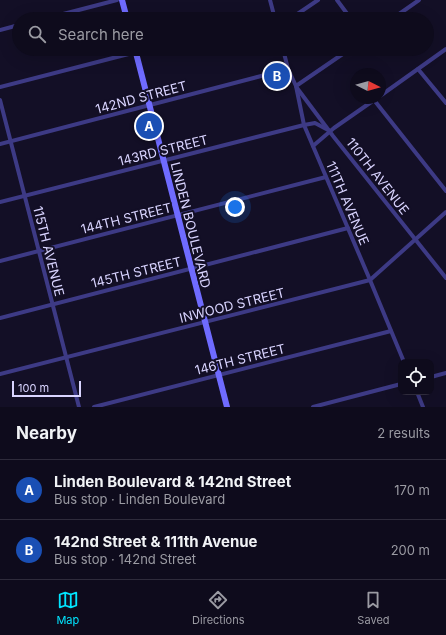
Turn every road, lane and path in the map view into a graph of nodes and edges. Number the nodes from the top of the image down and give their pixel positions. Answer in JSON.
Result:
{"nodes":[{"id":1,"x":117,"y":0,"type":"edge"},
{"id":2,"x":122,"y":0,"type":"edge"},
{"id":3,"x":270,"y":0,"type":"edge"},
{"id":4,"x":318,"y":0,"type":"edge"},
{"id":5,"x":338,"y":0,"type":"edge"},
{"id":6,"x":419,"y":0,"type":"edge"},
{"id":7,"x":71,"y":12,"type":"edge"},
{"id":8,"x":125,"y":12,"type":"edge"},
{"id":9,"x":273,"y":12,"type":"edge"},
{"id":10,"x":300,"y":12,"type":"edge"},
{"id":11,"x":346,"y":12,"type":"edge"},
{"id":12,"x":402,"y":12,"type":"edge"},
{"id":13,"x":12,"y":27,"type":"edge"},
{"id":14,"x":0,"y":30,"type":"edge"},
{"id":15,"x":446,"y":49,"type":"edge"},
{"id":16,"x":116,"y":56,"type":"edge"},
{"id":17,"x":136,"y":56,"type":"edge"},
{"id":18,"x":285,"y":56,"type":"edge"},
{"id":19,"x":340,"y":56,"type":"edge"},
{"id":20,"x":288,"y":69,"type":"junction"},
{"id":21,"x":418,"y":69,"type":"junction"},
{"id":22,"x":296,"y":86,"type":"junction"},
{"id":23,"x":0,"y":87,"type":"edge"},
{"id":24,"x":386,"y":92,"type":"edge"},
{"id":25,"x":0,"y":100,"type":"edge"},
{"id":26,"x":446,"y":103,"type":"edge"},
{"id":27,"x":368,"y":104,"type":"edge"},
{"id":28,"x":379,"y":104,"type":"edge"},
{"id":29,"x":149,"y":105,"type":"junction"},
{"id":30,"x":304,"y":125,"type":"junction"},
{"id":31,"x":330,"y":131,"type":"junction"},
{"id":32,"x":10,"y":141,"type":"junction"},
{"id":33,"x":0,"y":144,"type":"edge"},
{"id":34,"x":312,"y":146,"type":"junction"},
{"id":35,"x":163,"y":160,"type":"junction"},
{"id":36,"x":326,"y":177,"type":"junction"},
{"id":37,"x":446,"y":191,"type":"edge"},
{"id":38,"x":24,"y":196,"type":"junction"},
{"id":39,"x":0,"y":202,"type":"edge"},
{"id":40,"x":446,"y":212,"type":"edge"},
{"id":41,"x":178,"y":216,"type":"junction"},
{"id":42,"x":348,"y":228,"type":"junction"},
{"id":43,"x":416,"y":240,"type":"junction"},
{"id":44,"x":38,"y":251,"type":"junction"},
{"id":45,"x":0,"y":261,"type":"edge"},
{"id":46,"x":191,"y":269,"type":"junction"},
{"id":47,"x":446,"y":278,"type":"edge"},
{"id":48,"x":370,"y":280,"type":"junction"},
{"id":49,"x":52,"y":304,"type":"junction"},
{"id":50,"x":0,"y":318,"type":"edge"},
{"id":51,"x":205,"y":322,"type":"junction"},
{"id":52,"x":391,"y":330,"type":"junction"},
{"id":53,"x":66,"y":357,"type":"junction"},
{"id":54,"x":403,"y":359,"type":"edge"},
{"id":55,"x":446,"y":373,"type":"edge"},
{"id":56,"x":0,"y":374,"type":"edge"},
{"id":57,"x":219,"y":375,"type":"junction"},
{"id":58,"x":434,"y":376,"type":"edge"},
{"id":59,"x":398,"y":385,"type":"edge"},
{"id":60,"x":418,"y":395,"type":"edge"},
{"id":61,"x":79,"y":407,"type":"edge"},
{"id":62,"x":94,"y":407,"type":"edge"},
{"id":63,"x":227,"y":407,"type":"edge"},
{"id":64,"x":313,"y":407,"type":"edge"},
{"id":65,"x":423,"y":407,"type":"edge"}],
"edges":[{"from":1,"to":7,"type":"street"},
{"from":2,"to":8,"type":"main road"},
{"from":3,"to":9,"type":"street"},
{"from":4,"to":10,"type":"street"},
{"from":5,"to":11,"type":"street"},
{"from":6,"to":12,"type":"street"},
{"from":13,"to":14,"type":"street"},
{"from":15,"to":21,"type":"street"},
{"from":16,"to":23,"type":"street"},
{"from":17,"to":29,"type":"main road","name":"LINDEN BOULEVARD"},
{"from":18,"to":20,"type":"street","name":"111TH AVENUE"},
{"from":19,"to":22,"type":"street"},
{"from":20,"to":22,"type":"street","name":"111TH AVENUE"},
{"from":20,"to":29,"type":"street","name":"142ND STREET"},
{"from":21,"to":24,"type":"street"},
{"from":21,"to":26,"type":"street"},
{"from":22,"to":30,"type":"street","name":"111TH AVENUE"},
{"from":22,"to":31,"type":"street","name":"110TH AVENUE"},
{"from":25,"to":32,"type":"street","name":"115TH AVENUE"},
{"from":27,"to":31,"type":"street"},
{"from":28,"to":37,"type":"street"},
{"from":29,"to":32,"type":"street","name":"142ND STREET"},
{"from":29,"to":35,"type":"main road","name":"LINDEN BOULEVARD"},
{"from":30,"to":31,"type":"street","name":"143RD STREET"},
{"from":30,"to":34,"type":"street","name":"111TH AVENUE"},
{"from":30,"to":35,"type":"street","name":"143RD STREET"},
{"from":31,"to":34,"type":"street"},
{"from":31,"to":43,"type":"street","name":"110TH AVENUE"},
{"from":32,"to":33,"type":"street","name":"142ND STREET"},
{"from":32,"to":38,"type":"street","name":"115TH AVENUE"},
{"from":34,"to":36,"type":"street","name":"111TH AVENUE"},
{"from":35,"to":38,"type":"street","name":"143RD STREET"},
{"from":35,"to":41,"type":"main road","name":"LINDEN BOULEVARD"},
{"from":36,"to":41,"type":"street","name":"144TH STREET"},
{"from":36,"to":42,"type":"street","name":"111TH AVENUE"},
{"from":38,"to":39,"type":"street","name":"143RD STREET"},
{"from":38,"to":44,"type":"street","name":"115TH AVENUE"},
{"from":40,"to":43,"type":"street","name":"INWOOD STREET"},
{"from":41,"to":44,"type":"street","name":"144TH STREET"},
{"from":41,"to":46,"type":"main road","name":"LINDEN BOULEVARD"},
{"from":42,"to":46,"type":"street","name":"145TH STREET"},
{"from":42,"to":48,"type":"street","name":"111TH AVENUE"},
{"from":43,"to":47,"type":"street","name":"110TH AVENUE"},
{"from":43,"to":48,"type":"street","name":"INWOOD STREET"},
{"from":44,"to":45,"type":"street","name":"144TH STREET"},
{"from":44,"to":49,"type":"street","name":"115TH AVENUE"},
{"from":46,"to":49,"type":"street","name":"145TH STREET"},
{"from":46,"to":51,"type":"main road","name":"LINDEN BOULEVARD"},
{"from":48,"to":51,"type":"street","name":"INWOOD STREET"},
{"from":48,"to":52,"type":"street","name":"111TH AVENUE"},
{"from":49,"to":50,"type":"street","name":"145TH STREET"},
{"from":49,"to":53,"type":"street","name":"115TH AVENUE"},
{"from":51,"to":53,"type":"street","name":"INWOOD STREET"},
{"from":51,"to":57,"type":"main road","name":"LINDEN BOULEVARD"},
{"from":52,"to":54,"type":"street","name":"111TH AVENUE"},
{"from":52,"to":57,"type":"street","name":"146TH STREET"},
{"from":53,"to":56,"type":"street","name":"INWOOD STREET"},
{"from":53,"to":61,"type":"street","name":"115TH AVENUE"},
{"from":55,"to":58,"type":"street"},
{"from":57,"to":62,"type":"street","name":"146TH STREET"},
{"from":57,"to":63,"type":"main road","name":"LINDEN BOULEVARD"},
{"from":59,"to":64,"type":"street"},
{"from":60,"to":65,"type":"street"}]}
